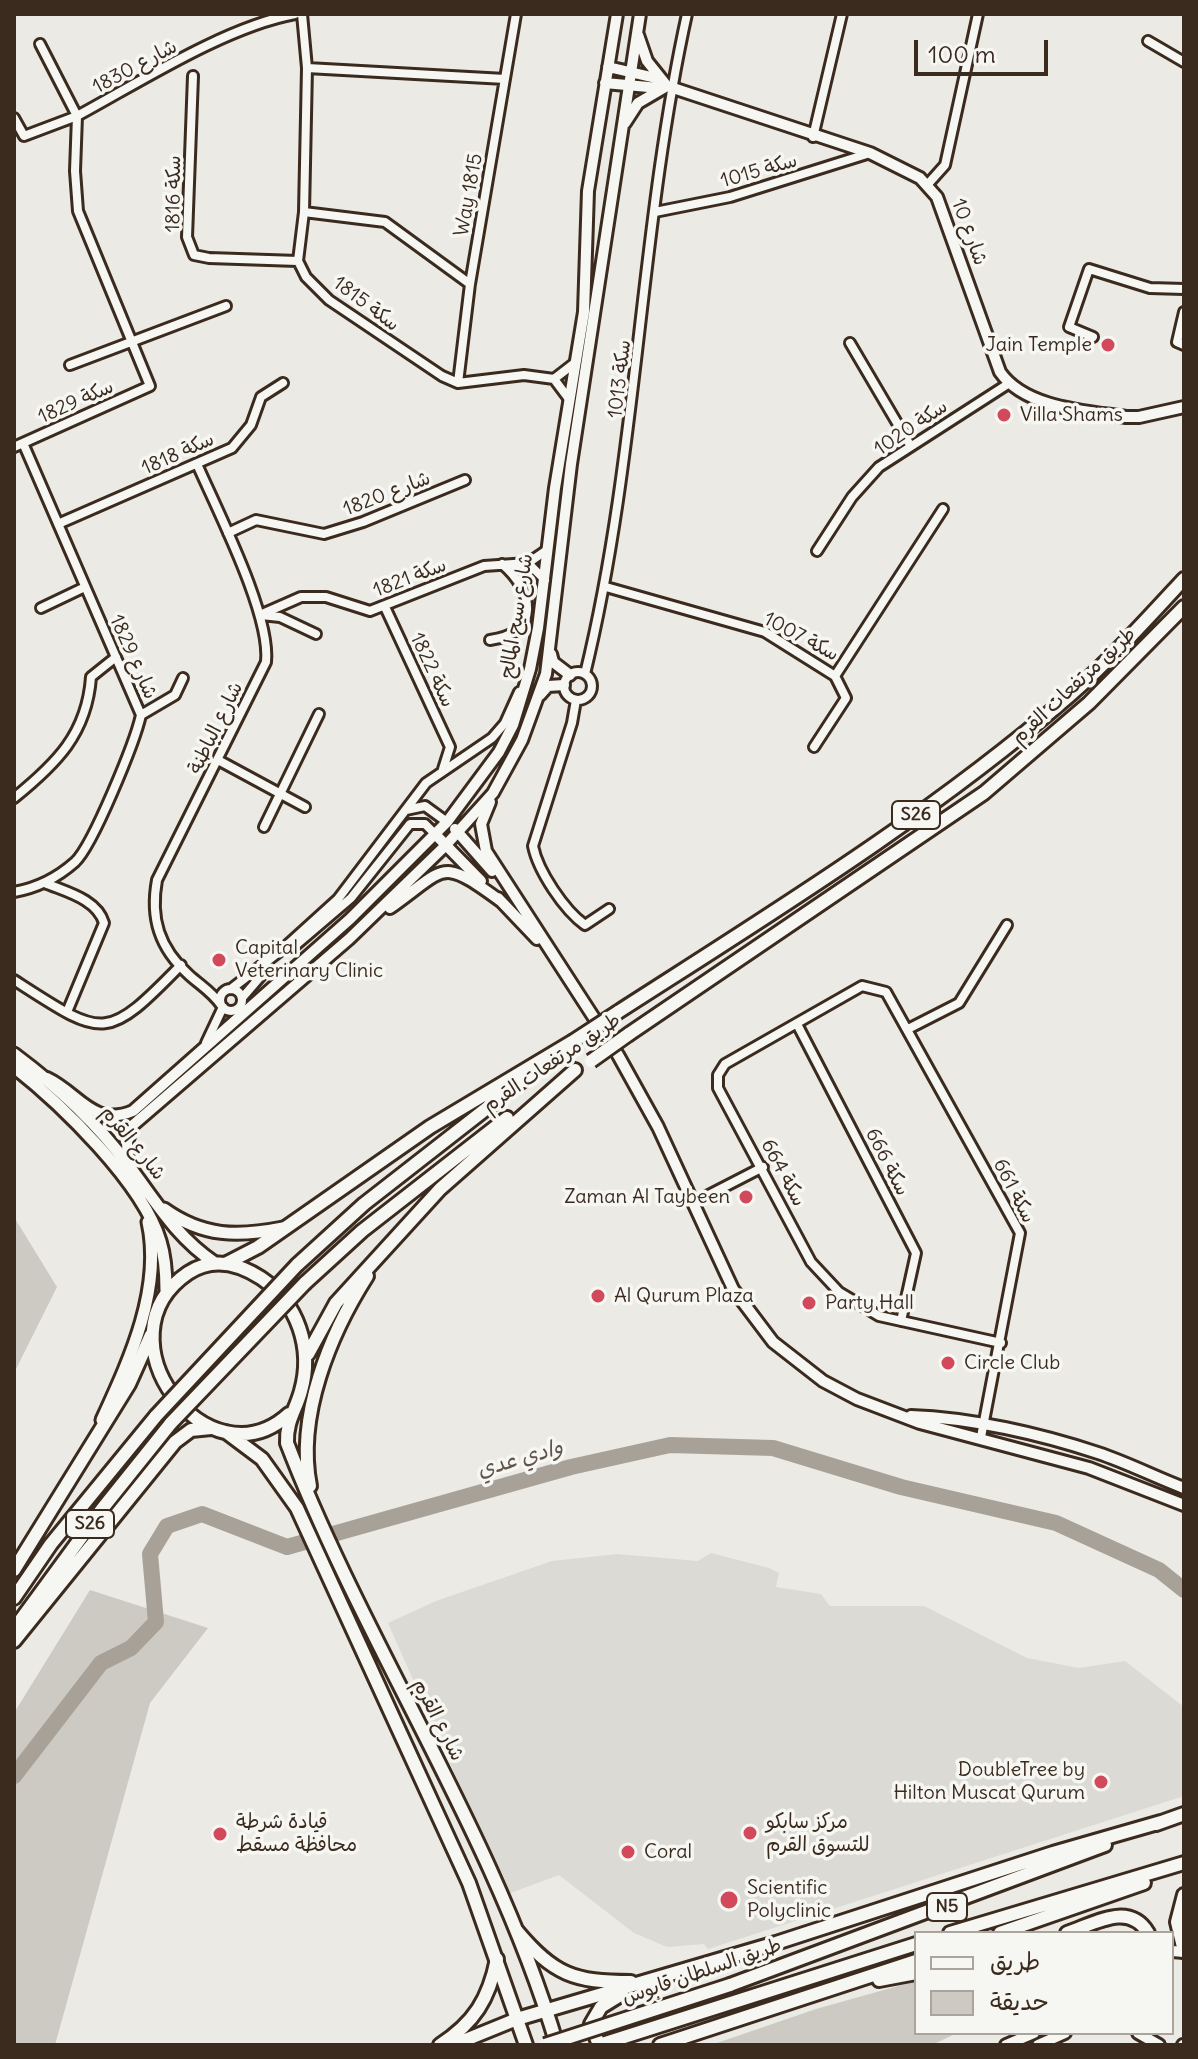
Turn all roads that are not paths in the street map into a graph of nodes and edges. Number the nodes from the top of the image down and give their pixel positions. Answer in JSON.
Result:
{"nodes":[{"id":1,"x":295,"y":14,"type":"edge"},
{"id":2,"x":302,"y":14,"type":"edge"},
{"id":3,"x":516,"y":14,"type":"edge"},
{"id":4,"x":617,"y":14,"type":"edge"},
{"id":5,"x":640,"y":14,"type":"edge"},
{"id":6,"x":687,"y":14,"type":"edge"},
{"id":7,"x":842,"y":14,"type":"edge"},
{"id":8,"x":978,"y":14,"type":"edge"},
{"id":9,"x":638,"y":32,"type":"junction"},
{"id":10,"x":1148,"y":41,"type":"dead end"},
{"id":11,"x":40,"y":44,"type":"dead end"},
{"id":12,"x":1184,"y":62,"type":"edge"},
{"id":13,"x":608,"y":67,"type":"junction"},
{"id":14,"x":307,"y":68,"type":"junction"},
{"id":15,"x":630,"y":71,"type":"junction"},
{"id":16,"x":193,"y":76,"type":"dead end"},
{"id":17,"x":505,"y":79,"type":"junction"},
{"id":18,"x":605,"y":83,"type":"junction"},
{"id":19,"x":665,"y":85,"type":"junction"},
{"id":20,"x":628,"y":87,"type":"junction"},
{"id":21,"x":77,"y":116,"type":"junction"},
{"id":22,"x":14,"y":118,"type":"edge"},
{"id":23,"x":622,"y":129,"type":"junction"},
{"id":24,"x":813,"y":137,"type":"junction"},
{"id":25,"x":870,"y":153,"type":"junction"},
{"id":26,"x":928,"y":184,"type":"junction"},
{"id":27,"x":304,"y":212,"type":"junction"},
{"id":28,"x":655,"y":212,"type":"junction"},
{"id":29,"x":298,"y":261,"type":"junction"},
{"id":30,"x":470,"y":284,"type":"junction"},
{"id":31,"x":1184,"y":289,"type":"edge"},
{"id":32,"x":226,"y":306,"type":"dead end"},
{"id":33,"x":1184,"y":312,"type":"edge"},
{"id":34,"x":1093,"y":337,"type":"dead end"},
{"id":35,"x":133,"y":340,"type":"junction"},
{"id":36,"x":850,"y":343,"type":"dead end"},
{"id":37,"x":1184,"y":345,"type":"edge"},
{"id":38,"x":576,"y":362,"type":"junction"},
{"id":39,"x":70,"y":365,"type":"dead end"},
{"id":40,"x":554,"y":379,"type":"junction"},
{"id":41,"x":283,"y":383,"type":"dead end"},
{"id":42,"x":458,"y":383,"type":"junction"},
{"id":43,"x":1008,"y":384,"type":"junction"},
{"id":44,"x":150,"y":386,"type":"joint"},
{"id":45,"x":569,"y":399,"type":"junction"},
{"id":46,"x":1184,"y":407,"type":"edge"},
{"id":47,"x":18,"y":445,"type":"edge"},
{"id":48,"x":910,"y":445,"type":"junction"},
{"id":49,"x":197,"y":464,"type":"junction"},
{"id":50,"x":465,"y":480,"type":"dead end"},
{"id":51,"x":943,"y":509,"type":"dead end"},
{"id":52,"x":58,"y":524,"type":"junction"},
{"id":53,"x":228,"y":533,"type":"junction"},
{"id":54,"x":547,"y":550,"type":"junction"},
{"id":55,"x":817,"y":551,"type":"dead end"},
{"id":56,"x":528,"y":563,"type":"junction"},
{"id":57,"x":502,"y":564,"type":"junction"},
{"id":58,"x":1184,"y":579,"type":"edge"},
{"id":59,"x":545,"y":580,"type":"junction"},
{"id":60,"x":85,"y":587,"type":"junction"},
{"id":61,"x":606,"y":587,"type":"junction"},
{"id":62,"x":385,"y":607,"type":"junction"},
{"id":63,"x":1184,"y":607,"type":"edge"},
{"id":64,"x":41,"y":608,"type":"dead end"},
{"id":65,"x":260,"y":615,"type":"junction"},
{"id":66,"x":316,"y":634,"type":"dead end"},
{"id":67,"x":490,"y":640,"type":"dead end"},
{"id":68,"x":550,"y":647,"type":"junction"},
{"id":69,"x":116,"y":657,"type":"junction"},
{"id":70,"x":530,"y":669,"type":"junction"},
{"id":71,"x":585,"y":674,"type":"junction"},
{"id":72,"x":835,"y":676,"type":"junction"},
{"id":73,"x":183,"y":678,"type":"dead end"},
{"id":74,"x":567,"y":680,"type":"junction"},
{"id":75,"x":539,"y":696,"type":"junction"},
{"id":76,"x":576,"y":700,"type":"junction"},
{"id":77,"x":319,"y":714,"type":"dead end"},
{"id":78,"x":141,"y":715,"type":"junction"},
{"id":79,"x":450,"y":747,"type":"junction"},
{"id":80,"x":814,"y":747,"type":"dead end"},
{"id":81,"x":467,"y":756,"type":"junction"},
{"id":82,"x":218,"y":760,"type":"junction"},
{"id":83,"x":443,"y":769,"type":"junction"},
{"id":84,"x":493,"y":793,"type":"junction"},
{"id":85,"x":281,"y":794,"type":"junction"},
{"id":86,"x":14,"y":798,"type":"edge"},
{"id":87,"x":305,"y":807,"type":"dead end"},
{"id":88,"x":404,"y":811,"type":"junction"},
{"id":89,"x":447,"y":822,"type":"junction"},
{"id":90,"x":264,"y":827,"type":"dead end"},
{"id":91,"x":458,"y":833,"type":"junction"},
{"id":92,"x":435,"y":834,"type":"junction"},
{"id":93,"x":446,"y":845,"type":"junction"},
{"id":94,"x":45,"y":883,"type":"junction"},
{"id":95,"x":14,"y":892,"type":"edge"},
{"id":96,"x":512,"y":893,"type":"junction"},
{"id":97,"x":502,"y":902,"type":"junction"},
{"id":98,"x":609,"y":909,"type":"dead end"},
{"id":99,"x":366,"y":923,"type":"junction"},
{"id":100,"x":1007,"y":925,"type":"dead end"},
{"id":101,"x":545,"y":948,"type":"junction"},
{"id":102,"x":181,"y":965,"type":"junction"},
{"id":103,"x":14,"y":980,"type":"edge"},
{"id":104,"x":876,"y":987,"type":"joint"},
{"id":105,"x":209,"y":990,"type":"junction"},
{"id":106,"x":228,"y":990,"type":"junction"},
{"id":107,"x":242,"y":998,"type":"junction"},
{"id":108,"x":222,"y":1006,"type":"junction"},
{"id":109,"x":67,"y":1012,"type":"junction"},
{"id":110,"x":797,"y":1024,"type":"junction"},
{"id":111,"x":908,"y":1029,"type":"junction"},
{"id":112,"x":572,"y":1042,"type":"junction"},
{"id":113,"x":14,"y":1054,"type":"edge"},
{"id":114,"x":192,"y":1060,"type":"junction"},
{"id":115,"x":14,"y":1067,"type":"edge"},
{"id":116,"x":575,"y":1070,"type":"junction"},
{"id":117,"x":45,"y":1077,"type":"junction"},
{"id":118,"x":128,"y":1164,"type":"junction"},
{"id":119,"x":763,"y":1167,"type":"junction"},
{"id":120,"x":142,"y":1202,"type":"junction"},
{"id":121,"x":695,"y":1202,"type":"junction"},
{"id":122,"x":155,"y":1203,"type":"junction"},
{"id":123,"x":284,"y":1228,"type":"junction"},
{"id":124,"x":391,"y":1243,"type":"junction"},
{"id":125,"x":221,"y":1263,"type":"junction"},
{"id":126,"x":166,"y":1290,"type":"junction"},
{"id":127,"x":901,"y":1321,"type":"junction"},
{"id":128,"x":152,"y":1332,"type":"junction"},
{"id":129,"x":1001,"y":1343,"type":"junction"},
{"id":130,"x":306,"y":1357,"type":"junction"},
{"id":131,"x":289,"y":1414,"type":"junction"},
{"id":132,"x":212,"y":1427,"type":"junction"},
{"id":133,"x":226,"y":1432,"type":"junction"},
{"id":134,"x":983,"y":1432,"type":"junction"},
{"id":135,"x":94,"y":1437,"type":"junction"},
{"id":136,"x":1184,"y":1488,"type":"edge"},
{"id":137,"x":313,"y":1500,"type":"junction"},
{"id":138,"x":1184,"y":1505,"type":"edge"},
{"id":139,"x":14,"y":1570,"type":"edge"},
{"id":140,"x":14,"y":1598,"type":"edge"},
{"id":141,"x":14,"y":1629,"type":"edge"},
{"id":142,"x":14,"y":1641,"type":"edge"},
{"id":143,"x":1184,"y":1814,"type":"edge"},
{"id":144,"x":1161,"y":1822,"type":"junction"},
{"id":145,"x":1184,"y":1866,"type":"edge"},
{"id":146,"x":1184,"y":1895,"type":"edge"},
{"id":147,"x":517,"y":1931,"type":"junction"},
{"id":148,"x":957,"y":1931,"type":"edge"},
{"id":149,"x":1005,"y":1931,"type":"edge"},
{"id":150,"x":1074,"y":1931,"type":"edge"},
{"id":151,"x":1146,"y":1931,"type":"edge"},
{"id":152,"x":914,"y":1945,"type":"edge"},
{"id":153,"x":1184,"y":1952,"type":"edge"},
{"id":154,"x":497,"y":1959,"type":"junction"},
{"id":155,"x":914,"y":1962,"type":"edge"},
{"id":156,"x":914,"y":1973,"type":"edge"},
{"id":157,"x":646,"y":1982,"type":"junction"},
{"id":158,"x":825,"y":1991,"type":"junction"},
{"id":159,"x":773,"y":2006,"type":"junction"},
{"id":160,"x":547,"y":2009,"type":"junction"},
{"id":161,"x":517,"y":2019,"type":"junction"},
{"id":162,"x":1029,"y":2035,"type":"edge"},
{"id":163,"x":1060,"y":2035,"type":"edge"},
{"id":164,"x":1145,"y":2039,"type":"edge"},
{"id":165,"x":440,"y":2045,"type":"edge"},
{"id":166,"x":453,"y":2045,"type":"edge"},
{"id":167,"x":526,"y":2045,"type":"edge"},
{"id":168,"x":545,"y":2045,"type":"edge"},
{"id":169,"x":557,"y":2045,"type":"edge"},
{"id":170,"x":599,"y":2045,"type":"edge"},
{"id":171,"x":660,"y":2045,"type":"edge"},
{"id":172,"x":678,"y":2045,"type":"edge"},
{"id":173,"x":1006,"y":2045,"type":"edge"},
{"id":174,"x":1038,"y":2045,"type":"edge"},
{"id":175,"x":1159,"y":2045,"type":"edge"}],
"edges":[{"from":1,"to":21,"type":"street","name":"1830 شارع"},
{"from":2,"to":14,"type":"street"},
{"from":3,"to":17,"type":"street","name":"Way 1815"},
{"from":4,"to":13,"type":"street","name":"شارع سيح المالح"},
{"from":5,"to":9,"type":"street","name":"شارع سيح المالح"},
{"from":6,"to":19,"type":"street","name":"سكة 1013"},
{"from":7,"to":24,"type":"street"},
{"from":8,"to":26,"type":"street"},
{"from":9,"to":15,"type":"street","name":"شارع سيح المالح"},
{"from":9,"to":19,"type":"street"},
{"from":10,"to":12,"type":"street"},
{"from":11,"to":21,"type":"street"},
{"from":13,"to":15,"type":"street"},
{"from":13,"to":18,"type":"street","name":"شارع سيح المالح"},
{"from":14,"to":17,"type":"street"},
{"from":14,"to":27,"type":"street"},
{"from":15,"to":19,"type":"street"},
{"from":15,"to":20,"type":"street","name":"شارع سيح المالح"},
{"from":16,"to":29,"type":"street","name":"سكة 1816"},
{"from":17,"to":30,"type":"street","name":"Way 1815"},
{"from":18,"to":20,"type":"street"},
{"from":18,"to":38,"type":"street","name":"شارع سيح المالح"},
{"from":19,"to":20,"type":"street"},
{"from":19,"to":23,"type":"street"},
{"from":19,"to":24,"type":"street","name":"شارع 10"},
{"from":19,"to":28,"type":"street","name":"سكة 1013"},
{"from":20,"to":23,"type":"street","name":"شارع سيح المالح"},
{"from":21,"to":22,"type":"street"},
{"from":21,"to":35,"type":"street","name":"1830 شارع"},
{"from":23,"to":68,"type":"street","name":"شارع سيح المالح"},
{"from":24,"to":25,"type":"street","name":"شارع 10"},
{"from":25,"to":26,"type":"street","name":"شارع 10"},
{"from":25,"to":28,"type":"street","name":"سكة 1015"},
{"from":26,"to":43,"type":"street","name":"شارع 10"},
{"from":27,"to":29,"type":"street"},
{"from":27,"to":30,"type":"street"},
{"from":28,"to":61,"type":"street","name":"سكة 1013"},
{"from":29,"to":42,"type":"street","name":"سكة 1815"},
{"from":30,"to":42,"type":"street","name":"Way 1815"},
{"from":31,"to":34,"type":"street"},
{"from":32,"to":35,"type":"street"},
{"from":33,"to":37,"type":"street"},
{"from":35,"to":39,"type":"street"},
{"from":35,"to":44,"type":"street","name":"1830 شارع"},
{"from":36,"to":48,"type":"street"},
{"from":38,"to":40,"type":"street"},
{"from":38,"to":45,"type":"street","name":"شارع سيح المالح"},
{"from":40,"to":42,"type":"street"},
{"from":40,"to":45,"type":"street"},
{"from":41,"to":49,"type":"street","name":"سكة 1818"},
{"from":43,"to":46,"type":"street"},
{"from":43,"to":48,"type":"street","name":"سكة 1020"},
{"from":44,"to":47,"type":"street","name":"سكة 1829"},
{"from":45,"to":54,"type":"street","name":"شارع سيح المالح"},
{"from":47,"to":52,"type":"street","name":"1829 شارع"},
{"from":48,"to":55,"type":"street","name":"سكة 1020"},
{"from":49,"to":52,"type":"street","name":"سكة 1818"},
{"from":49,"to":53,"type":"street","name":"شارع الباطنة"},
{"from":50,"to":53,"type":"street","name":"1820 شارع"},
{"from":51,"to":72,"type":"street","name":"سكة 1007"},
{"from":52,"to":60,"type":"street","name":"1829 شارع"},
{"from":53,"to":65,"type":"street","name":"شارع الباطنة"},
{"from":54,"to":56,"type":"street"},
{"from":54,"to":59,"type":"street","name":"شارع سيح المالح"},
{"from":56,"to":57,"type":"street","name":"سكة 1821"},
{"from":56,"to":59,"type":"street"},
{"from":57,"to":62,"type":"street","name":"سكة 1821"},
{"from":57,"to":67,"type":"street"},
{"from":58,"to":112,"type":"main road","name":"طريق مرتفعات القرم","number":"S26","bridge":true},
{"from":59,"to":70,"type":"street","name":"شارع سيح المالح"},
{"from":60,"to":64,"type":"street"},
{"from":60,"to":69,"type":"street","name":"1829 شارع"},
{"from":61,"to":71,"type":"street","name":"سكة 1013"},
{"from":61,"to":72,"type":"street","name":"سكة 1007"},
{"from":62,"to":65,"type":"street","name":"سكة 1821"},
{"from":62,"to":79,"type":"street","name":"سكة 1822"},
{"from":63,"to":116,"type":"main road","name":"طريق مرتفعات القرم","number":"S26","bridge":true},
{"from":65,"to":66,"type":"street"},
{"from":65,"to":82,"type":"street","name":"شارع الباطنة"},
{"from":68,"to":74,"type":"street"},
{"from":68,"to":75,"type":"street","name":"شارع سيح المالح"},
{"from":69,"to":78,"type":"street","name":"1829 شارع"},
{"from":69,"to":86,"type":"street"},
{"from":70,"to":81,"type":"street"},
{"from":70,"to":89,"type":"street","name":"شارع سيح المالح"},
{"from":71,"to":74,"type":"street"},
{"from":71,"to":76,"type":"street"},
{"from":72,"to":80,"type":"street"},
{"from":73,"to":78,"type":"street"},
{"from":74,"to":75,"type":"street"},
{"from":74,"to":76,"type":"street"},
{"from":75,"to":84,"type":"street","name":"شارع سيح المالح"},
{"from":76,"to":98,"type":"street"},
{"from":77,"to":85,"type":"street"},
{"from":78,"to":94,"type":"street","name":"1829 شارع"},
{"from":79,"to":81,"type":"street"},
{"from":79,"to":83,"type":"street"},
{"from":81,"to":83,"type":"street"},
{"from":82,"to":85,"type":"street"},
{"from":82,"to":102,"type":"street","name":"شارع الباطنة"},
{"from":83,"to":88,"type":"street"},
{"from":84,"to":91,"type":"street","name":"شارع سيح المالح"},
{"from":84,"to":96,"type":"street"},
{"from":85,"to":87,"type":"street"},
{"from":85,"to":90,"type":"street"},
{"from":88,"to":89,"type":"street"},
{"from":88,"to":106,"type":"street"},
{"from":89,"to":91,"type":"street"},
{"from":89,"to":92,"type":"street","name":"شارع سيح المالح"},
{"from":91,"to":93,"type":"street","name":"شارع سيح المالح"},
{"from":91,"to":96,"type":"street"},
{"from":92,"to":93,"type":"street"},
{"from":92,"to":107,"type":"street"},
{"from":92,"to":114,"type":"street","name":"شارع سيح المالح"},
{"from":93,"to":97,"type":"street"},
{"from":93,"to":99,"type":"street","name":"شارع سيح المالح"},
{"from":94,"to":95,"type":"street","name":"1829 شارع"},
{"from":94,"to":109,"type":"street"},
{"from":96,"to":101,"type":"street"},
{"from":97,"to":99,"type":"street"},
{"from":97,"to":101,"type":"street"},
{"from":99,"to":118,"type":"street","name":"شارع سيح المالح"},
{"from":100,"to":111,"type":"street"},
{"from":101,"to":121,"type":"street"},
{"from":102,"to":105,"type":"street","name":"شارع الباطنة"},
{"from":102,"to":109,"type":"street"},
{"from":103,"to":109,"type":"street"},
{"from":104,"to":110,"type":"street","name":"سكة 664"},
{"from":104,"to":111,"type":"street","name":"سكة 661"},
{"from":105,"to":106,"type":"street"},
{"from":105,"to":108,"type":"street","name":"شارع الباطنة"},
{"from":106,"to":107,"type":"street"},
{"from":106,"to":108,"type":"street"},
{"from":107,"to":108,"type":"street"},
{"from":108,"to":114,"type":"street"},
{"from":110,"to":119,"type":"street","name":"سكة 664"},
{"from":110,"to":127,"type":"street","name":"سكة 666"},
{"from":111,"to":129,"type":"street","name":"سكة 661"},
{"from":112,"to":123,"type":"main road"},
{"from":112,"to":140,"type":"main road","name":"طريق مرتفعات القرم","number":"S26","bridge":true},
{"from":113,"to":117,"type":"main road","name":"شارع القرم"},
{"from":114,"to":117,"type":"street","name":"شارع سيح المالح"},
{"from":115,"to":120,"type":"main road","name":"شارع القرم"},
{"from":116,"to":124,"type":"main road"},
{"from":116,"to":141,"type":"main road","name":"طريق مرتفعات القرم","number":"S26","bridge":true},
{"from":117,"to":118,"type":"main road","name":"شارع القرم"},
{"from":118,"to":122,"type":"main road","name":"شارع القرم"},
{"from":119,"to":121,"type":"street"},
{"from":119,"to":127,"type":"street","name":"سكة 664"},
{"from":120,"to":126,"type":"main road","name":"شارع القرم"},
{"from":120,"to":135,"type":"main road"},
{"from":121,"to":134,"type":"street"},
{"from":122,"to":123,"type":"main road"},
{"from":122,"to":125,"type":"main road","name":"شارع القرم"},
{"from":123,"to":125,"type":"main road"},
{"from":124,"to":130,"type":"main road"},
{"from":124,"to":137,"type":"main road"},
{"from":125,"to":126,"type":"main road"},
{"from":125,"to":130,"type":"main road"},
{"from":126,"to":128,"type":"main road"},
{"from":127,"to":129,"type":"street","name":"سكة 664"},
{"from":128,"to":132,"type":"main road"},
{"from":128,"to":135,"type":"main road"},
{"from":129,"to":134,"type":"street","name":"سكة 661"},
{"from":130,"to":131,"type":"main road"},
{"from":131,"to":133,"type":"main road"},
{"from":131,"to":137,"type":"main road","name":"شارع القرم"},
{"from":132,"to":133,"type":"main road"},
{"from":132,"to":142,"type":"main road"},
{"from":133,"to":154,"type":"main road","name":"شارع القرم"},
{"from":134,"to":136,"type":"street"},
{"from":134,"to":138,"type":"street"},
{"from":135,"to":139,"type":"main road"},
{"from":137,"to":147,"type":"main road","name":"شارع القرم"},
{"from":143,"to":144,"type":"main road","name":"طريق السلطان قابوس","number":"N5"},
{"from":144,"to":157,"type":"main road"},
{"from":144,"to":168,"type":"main road","name":"طريق السلطان قابوس","number":"N5","bridge":true},
{"from":145,"to":148,"type":"main road","number":"N5"},
{"from":145,"to":149,"type":"main road"},
{"from":146,"to":153,"type":"main road"},
{"from":147,"to":157,"type":"main road"},
{"from":147,"to":160,"type":"main road","name":"شارع القرم"},
{"from":150,"to":151,"type":"main road"},
{"from":152,"to":170,"type":"main road","name":"طريق السلطان قابوس","number":"N5"},
{"from":154,"to":161,"type":"main road","name":"شارع القرم"},
{"from":154,"to":165,"type":"main road"},
{"from":155,"to":158,"type":"main road"},
{"from":156,"to":158,"type":"main road"},
{"from":157,"to":160,"type":"main road"},
{"from":157,"to":170,"type":"main road"},
{"from":158,"to":159,"type":"main road"},
{"from":159,"to":171,"type":"main road"},
{"from":159,"to":172,"type":"main road"},
{"from":160,"to":161,"type":"main road"},
{"from":160,"to":169,"type":"main road","name":"شارع القرم"},
{"from":161,"to":166,"type":"main road"},
{"from":161,"to":167,"type":"main road","name":"شارع القرم"},
{"from":162,"to":173,"type":"street"},
{"from":163,"to":174,"type":"street"},
{"from":164,"to":175,"type":"street"}]}
